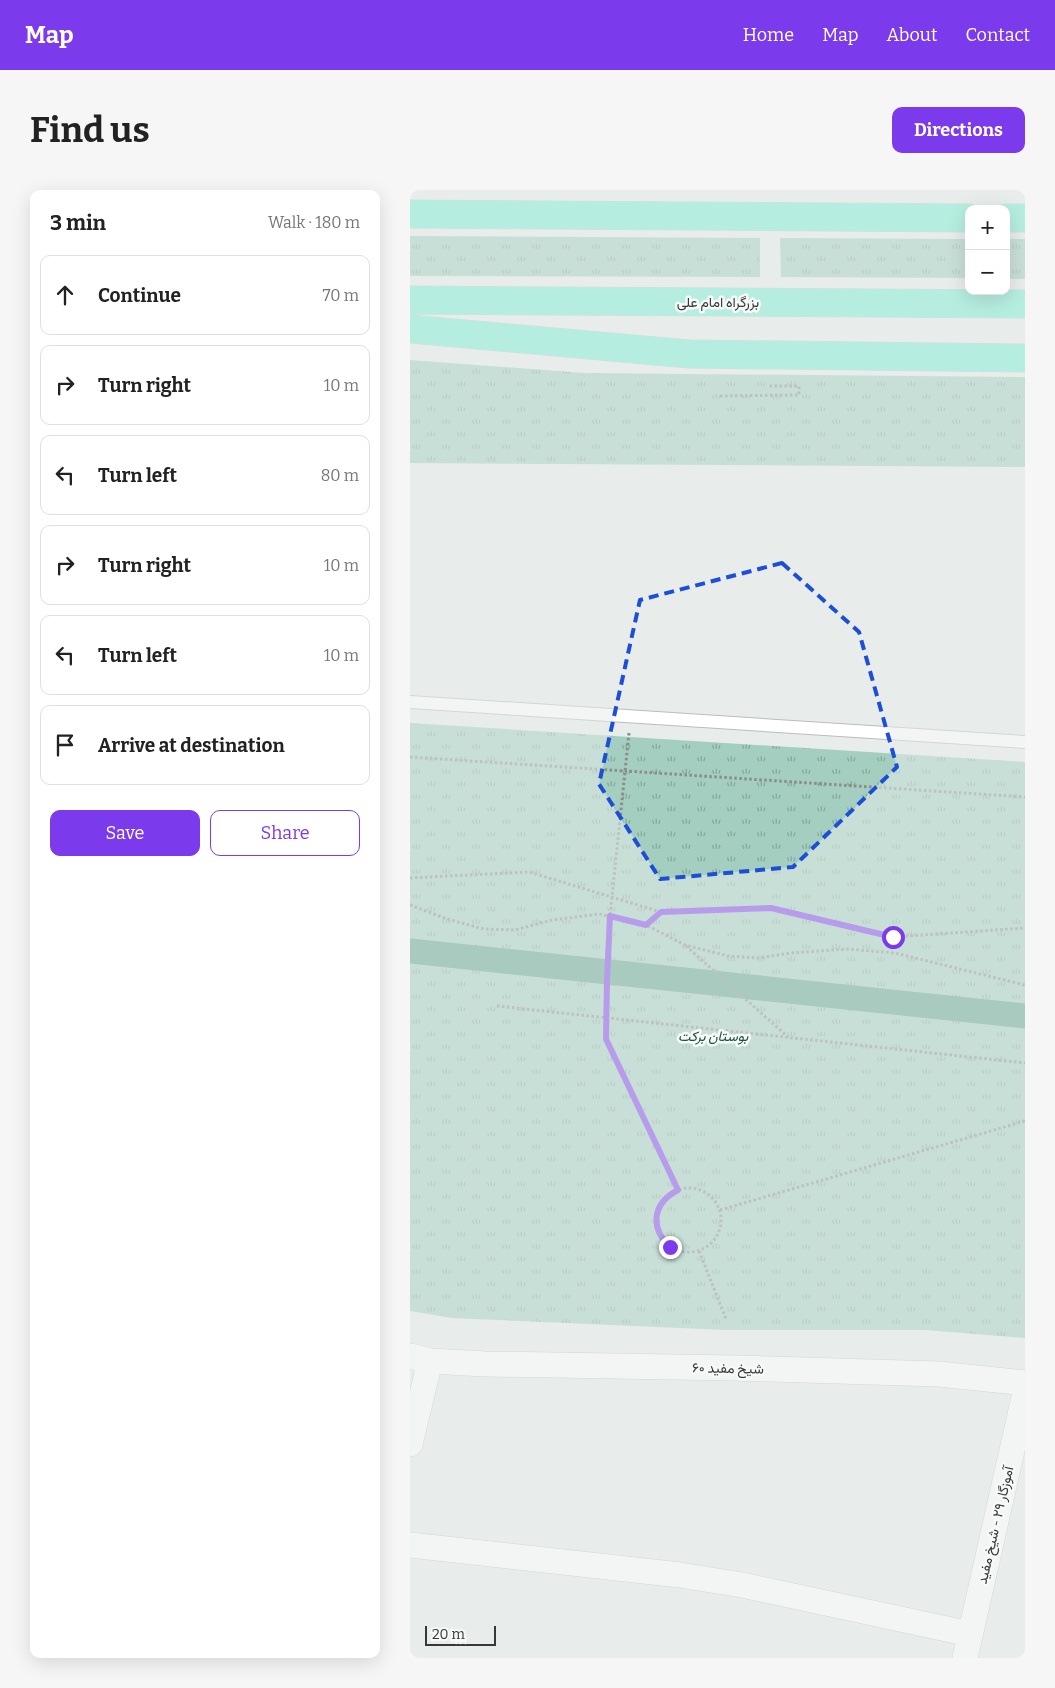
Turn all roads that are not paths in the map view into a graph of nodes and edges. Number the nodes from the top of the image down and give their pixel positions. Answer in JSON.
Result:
{"nodes":[{"id":1,"x":410,"y":214,"type":"edge"},
{"id":2,"x":965,"y":218,"type":"edge"},
{"id":3,"x":1010,"y":218,"type":"edge"},
{"id":4,"x":1025,"y":218,"type":"edge"},
{"id":5,"x":410,"y":300,"type":"edge"},
{"id":6,"x":1025,"y":304,"type":"edge"},
{"id":7,"x":410,"y":329,"type":"edge"},
{"id":8,"x":1025,"y":358,"type":"edge"},
{"id":9,"x":410,"y":702,"type":"edge"},
{"id":10,"x":1025,"y":742,"type":"edge"},
{"id":11,"x":420,"y":1359,"type":"edge"},
{"id":12,"x":1025,"y":1383,"type":"edge"},
{"id":13,"x":1025,"y":1393,"type":"edge"},
{"id":14,"x":410,"y":1444,"type":"edge"},
{"id":15,"x":410,"y":1545,"type":"edge"},
{"id":16,"x":970,"y":1634,"type":"junction"},
{"id":17,"x":965,"y":1658,"type":"edge"}],
"edges":[{"from":1,"to":2,"type":"highway"},
{"from":3,"to":4,"type":"highway"},
{"from":5,"to":6,"type":"highway","name":"بزرگراه امام علی"},
{"from":7,"to":8,"type":"highway"},
{"from":9,"to":10,"type":"lane"},
{"from":11,"to":12,"type":"street","name":"شیخ مفید ۶۰"},
{"from":11,"to":14,"type":"street"},
{"from":13,"to":16,"type":"street","name":"آموزگار ۲۹ - شیخ مفید"},
{"from":15,"to":16,"type":"street"},
{"from":16,"to":17,"type":"street","name":"آموزگار ۲۹ - شیخ مفید"}]}
